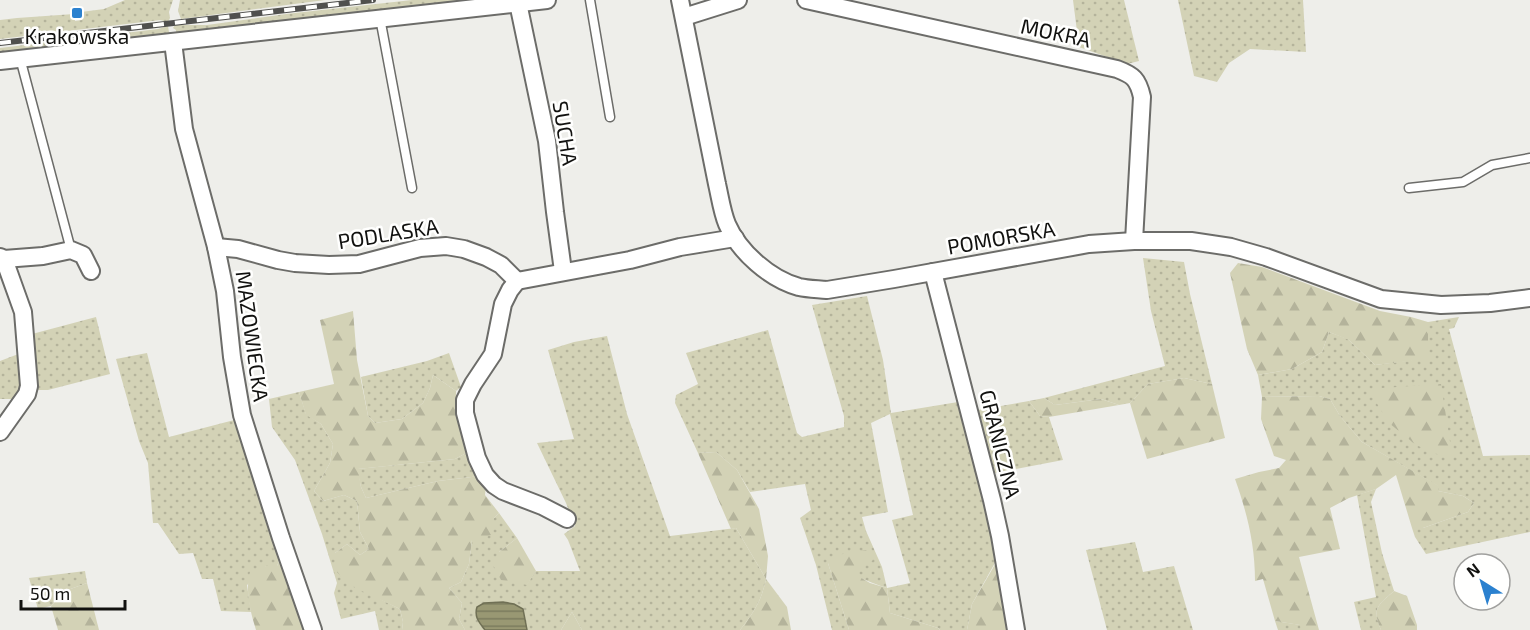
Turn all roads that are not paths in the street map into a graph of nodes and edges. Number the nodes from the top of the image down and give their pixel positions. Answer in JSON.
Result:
{"nodes":[{"id":1,"x":547,"y":0,"type":"edge"},
{"id":2,"x":590,"y":0,"type":"edge"},
{"id":3,"x":680,"y":0,"type":"edge"},
{"id":4,"x":738,"y":0,"type":"edge"},
{"id":5,"x":806,"y":0,"type":"edge"},
{"id":6,"x":518,"y":3,"type":"junction"},
{"id":7,"x":684,"y":17,"type":"junction"},
{"id":8,"x":380,"y":18,"type":"junction"},
{"id":9,"x":173,"y":42,"type":"junction"},
{"id":10,"x":20,"y":58,"type":"junction"},
{"id":11,"x":0,"y":61,"type":"edge"},
{"id":12,"x":610,"y":117,"type":"dead end"},
{"id":13,"x":1530,"y":158,"type":"edge"},
{"id":14,"x":412,"y":188,"type":"dead end"},
{"id":15,"x":1408,"y":188,"type":"dead end"},
{"id":16,"x":735,"y":238,"type":"junction"},
{"id":17,"x":1134,"y":241,"type":"junction"},
{"id":18,"x":216,"y":247,"type":"junction"},
{"id":19,"x":71,"y":250,"type":"junction"},
{"id":20,"x":2,"y":258,"type":"edge"},
{"id":21,"x":91,"y":271,"type":"dead end"},
{"id":22,"x":563,"y":271,"type":"junction"},
{"id":23,"x":933,"y":272,"type":"junction"},
{"id":24,"x":517,"y":281,"type":"junction"},
{"id":25,"x":1530,"y":298,"type":"edge"},
{"id":26,"x":0,"y":432,"type":"edge"},
{"id":27,"x":567,"y":519,"type":"dead end"},
{"id":28,"x":313,"y":630,"type":"edge"},
{"id":29,"x":1016,"y":630,"type":"edge"}],
"edges":[{"from":1,"to":6,"type":"street"},
{"from":2,"to":12,"type":"lane"},
{"from":3,"to":7,"type":"street","name":"POMORSKA"},
{"from":4,"to":7,"type":"street"},
{"from":5,"to":17,"type":"street","name":"MOKRA"},
{"from":6,"to":8,"type":"street"},
{"from":6,"to":22,"type":"street","name":"SUCHA"},
{"from":7,"to":16,"type":"street","name":"POMORSKA"},
{"from":8,"to":9,"type":"street"},
{"from":8,"to":14,"type":"lane"},
{"from":9,"to":10,"type":"street"},
{"from":9,"to":18,"type":"street","name":"MAZOWIECKA"},
{"from":10,"to":11,"type":"street"},
{"from":10,"to":19,"type":"lane"},
{"from":13,"to":15,"type":"lane"},
{"from":16,"to":22,"type":"street"},
{"from":16,"to":23,"type":"street","name":"POMORSKA"},
{"from":17,"to":23,"type":"street","name":"POMORSKA"},
{"from":17,"to":25,"type":"street","name":"POMORSKA"},
{"from":18,"to":24,"type":"street","name":"PODLASKA"},
{"from":18,"to":28,"type":"street","name":"MAZOWIECKA"},
{"from":19,"to":20,"type":"street"},
{"from":19,"to":21,"type":"street"},
{"from":20,"to":26,"type":"street"},
{"from":22,"to":24,"type":"street"},
{"from":23,"to":29,"type":"street","name":"GRANICZNA"},
{"from":24,"to":27,"type":"street"}]}
